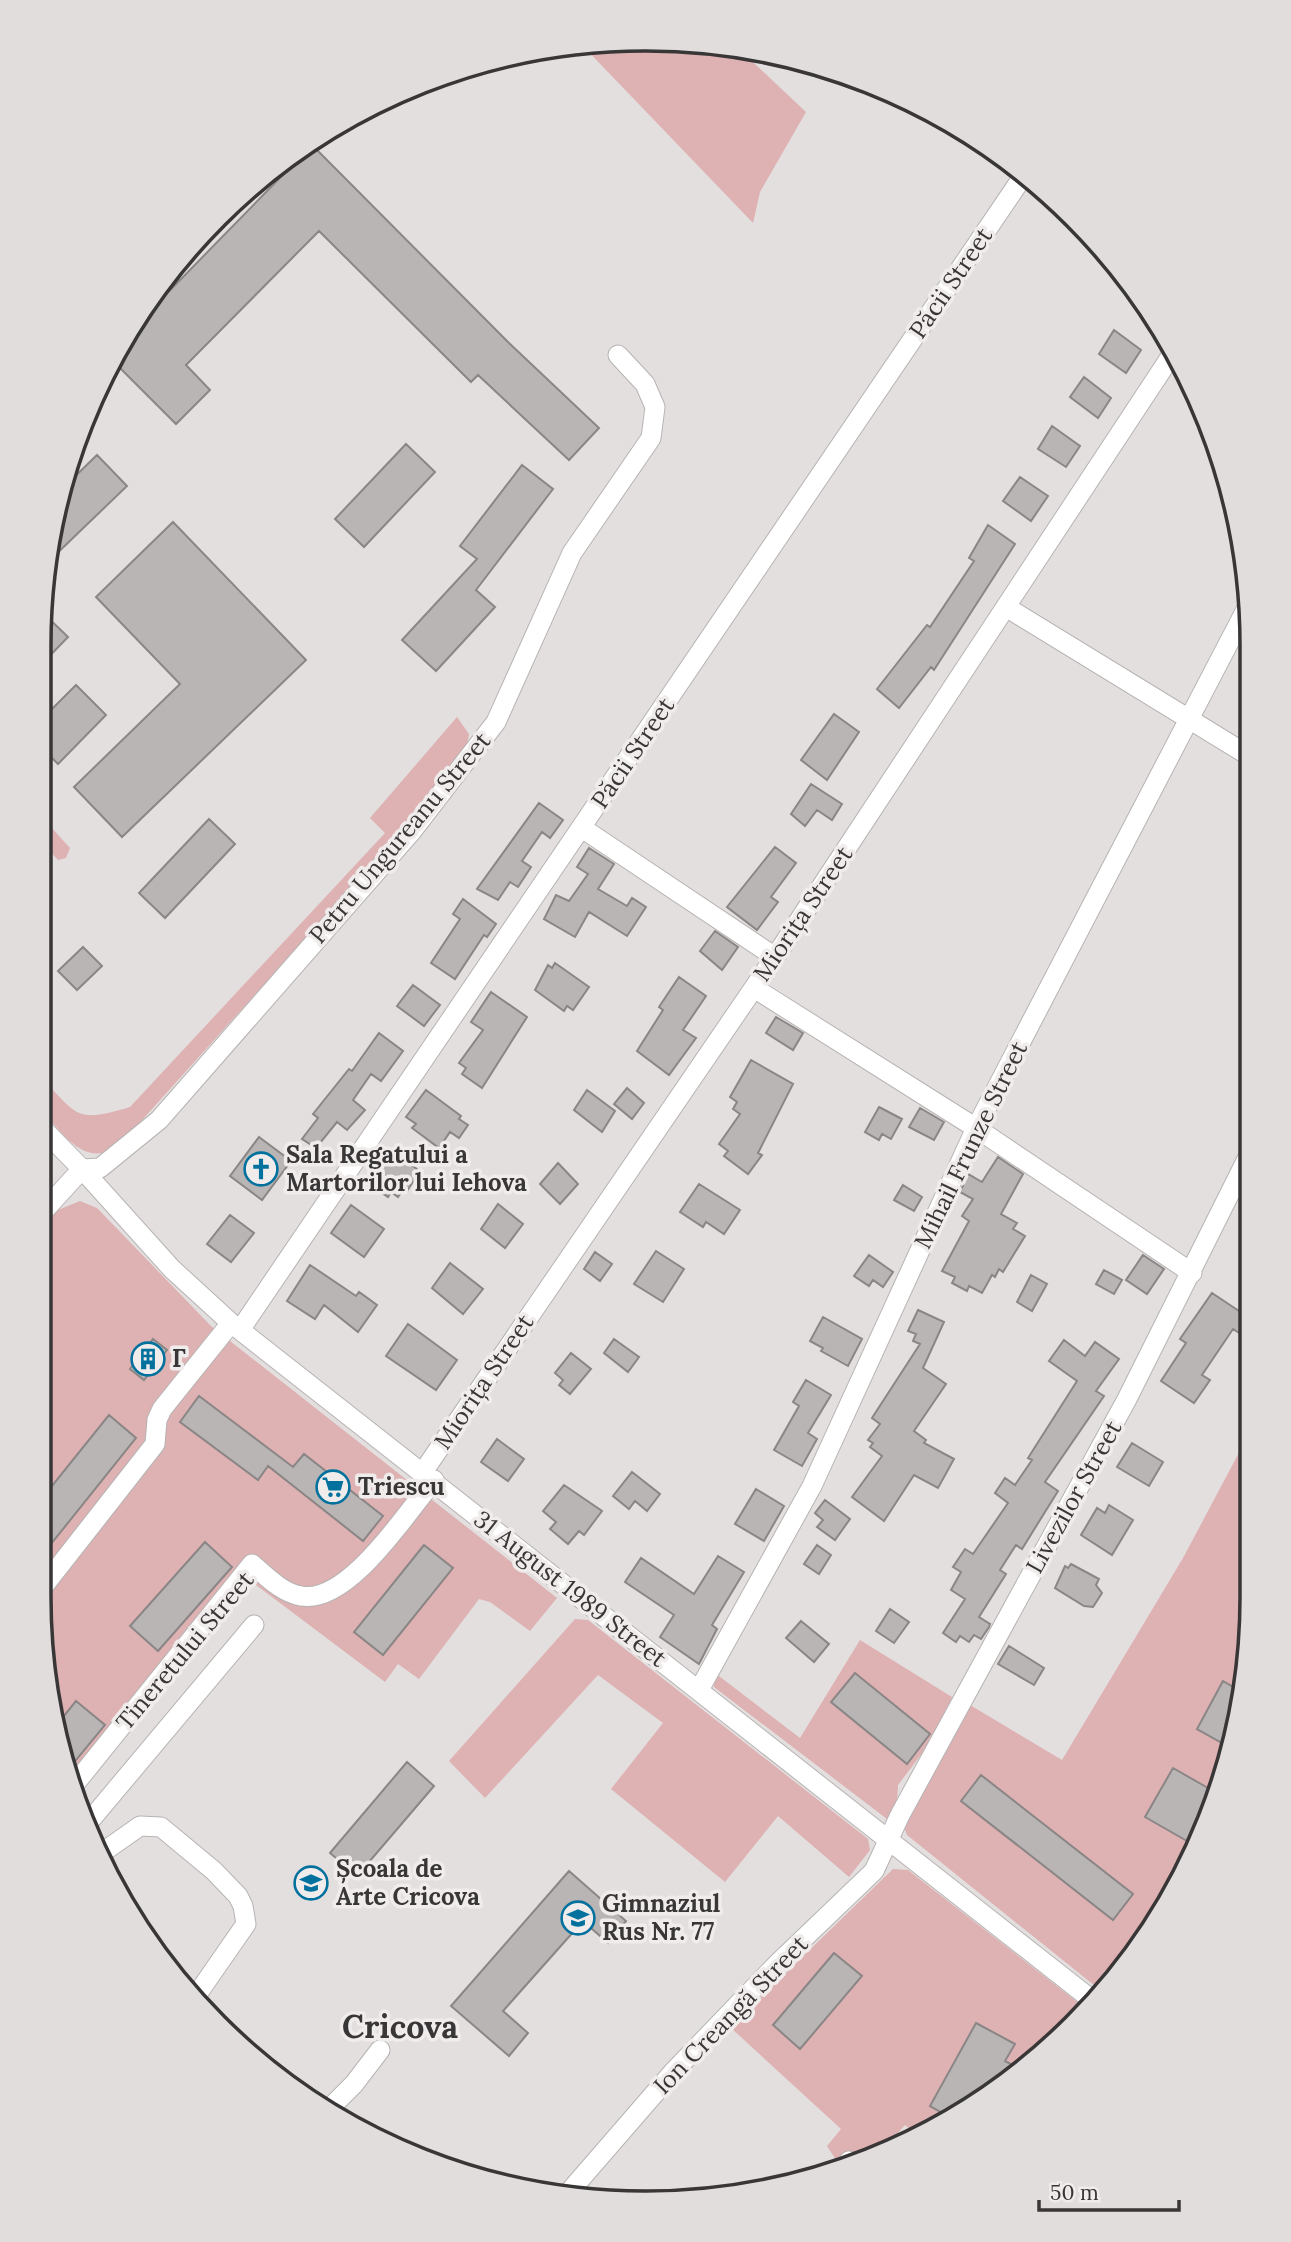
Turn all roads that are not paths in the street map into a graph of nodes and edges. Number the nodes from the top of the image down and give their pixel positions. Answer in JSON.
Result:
{"nodes":[{"id":1,"x":1019,"y":183,"type":"edge"},
{"id":2,"x":618,"y":355,"type":"dead end"},
{"id":3,"x":1168,"y":361,"type":"edge"},
{"id":4,"x":1006,"y":607,"type":"junction"},
{"id":5,"x":1239,"y":624,"type":"edge"},
{"id":6,"x":1188,"y":719,"type":"junction"},
{"id":7,"x":1240,"y":750,"type":"edge"},
{"id":8,"x":583,"y":828,"type":"junction"},
{"id":9,"x":775,"y":957,"type":"junction"},
{"id":10,"x":754,"y":988,"type":"junction"},
{"id":11,"x":976,"y":1128,"type":"junction"},
{"id":12,"x":51,"y":1137,"type":"edge"},
{"id":13,"x":82,"y":1169,"type":"junction"},
{"id":14,"x":1240,"y":1174,"type":"edge"},
{"id":15,"x":51,"y":1203,"type":"edge"},
{"id":16,"x":1192,"y":1273,"type":"junction"},
{"id":17,"x":235,"y":1326,"type":"junction"},
{"id":18,"x":428,"y":1476,"type":"junction"},
{"id":19,"x":51,"y":1576,"type":"edge"},
{"id":20,"x":254,"y":1625,"type":"dead end"},
{"id":21,"x":699,"y":1690,"type":"junction"},
{"id":22,"x":79,"y":1779,"type":"edge"},
{"id":23,"x":93,"y":1817,"type":"edge"},
{"id":24,"x":888,"y":1839,"type":"junction"},
{"id":25,"x":107,"y":1849,"type":"edge"},
{"id":26,"x":199,"y":1990,"type":"edge"},
{"id":27,"x":1087,"y":1996,"type":"edge"},
{"id":28,"x":380,"y":2050,"type":"dead end"},
{"id":29,"x":335,"y":2103,"type":"edge"},
{"id":30,"x":574,"y":2187,"type":"edge"}],
"edges":[{"from":1,"to":8,"type":"street","name":"Păcii Street"},
{"from":2,"to":13,"type":"street","name":"Petru Ungureanu Street"},
{"from":3,"to":4,"type":"street","name":"Miorița Street"},
{"from":4,"to":6,"type":"street"},
{"from":4,"to":9,"type":"street","name":"Miorița Street"},
{"from":5,"to":6,"type":"street","name":"Mihail Frunze Street"},
{"from":6,"to":7,"type":"street"},
{"from":6,"to":11,"type":"street","name":"Mihail Frunze Street"},
{"from":8,"to":9,"type":"street"},
{"from":8,"to":17,"type":"street","name":"Păcii Street"},
{"from":9,"to":10,"type":"street","name":"Miorița Street"},
{"from":10,"to":11,"type":"street"},
{"from":10,"to":18,"type":"street","name":"Miorița Street"},
{"from":11,"to":16,"type":"street"},
{"from":11,"to":21,"type":"street","name":"Mihail Frunze Street"},
{"from":12,"to":13,"type":"street","name":"31 August 1989 Street"},
{"from":13,"to":15,"type":"street","name":"Petru Ungureanu Street"},
{"from":13,"to":17,"type":"street","name":"31 August 1989 Street"},
{"from":14,"to":16,"type":"street","name":"Livezilor Street"},
{"from":16,"to":24,"type":"street","name":"Livezilor Street"},
{"from":17,"to":18,"type":"street","name":"31 August 1989 Street"},
{"from":17,"to":19,"type":"street","name":"Păcii Street"},
{"from":18,"to":21,"type":"street","name":"31 August 1989 Street"},
{"from":18,"to":22,"type":"street","name":"Tineretului Street"},
{"from":20,"to":23,"type":"street"},
{"from":21,"to":24,"type":"street","name":"31 August 1989 Street"},
{"from":24,"to":27,"type":"street","name":"31 August 1989 Street"},
{"from":24,"to":30,"type":"street","name":"Ion Creangă Street"},
{"from":25,"to":26,"type":"street"},
{"from":28,"to":29,"type":"street"}]}
